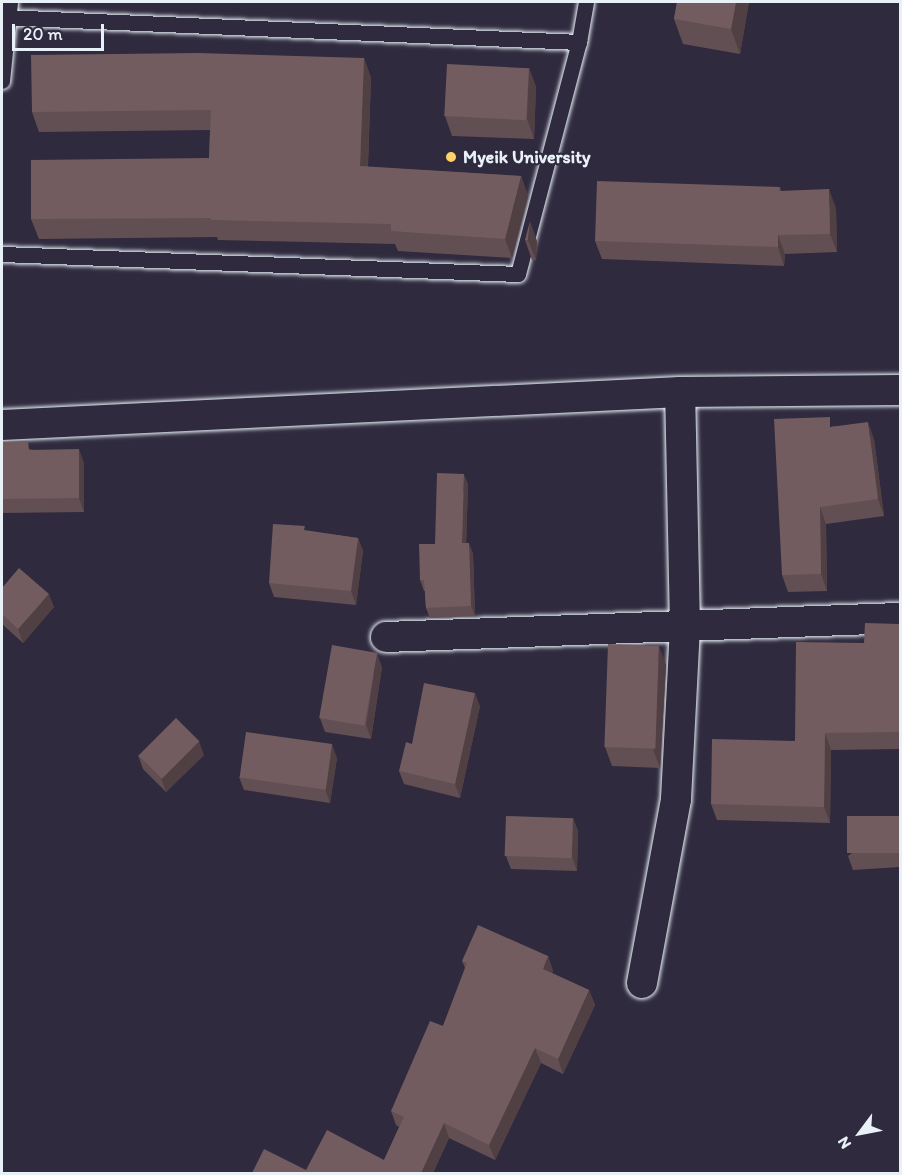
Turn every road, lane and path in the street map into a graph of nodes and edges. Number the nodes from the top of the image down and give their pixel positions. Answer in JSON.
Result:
{"nodes":[{"id":1,"x":10,"y":2,"type":"edge"},
{"id":2,"x":586,"y":2,"type":"edge"},
{"id":3,"x":4,"y":18,"type":"edge"},
{"id":4,"x":579,"y":42,"type":"junction"},
{"id":5,"x":2,"y":81,"type":"edge"},
{"id":6,"x":2,"y":254,"type":"edge"},
{"id":7,"x":900,"y":390,"type":"edge"},
{"id":8,"x":680,"y":392,"type":"junction"},
{"id":9,"x":2,"y":425,"type":"edge"},
{"id":10,"x":900,"y":618,"type":"edge"},
{"id":11,"x":685,"y":626,"type":"junction"},
{"id":12,"x":386,"y":637,"type":"dead end"},
{"id":13,"x":642,"y":982,"type":"dead end"}],
"edges":[{"from":1,"to":3,"type":"lane"},
{"from":2,"to":4,"type":"lane"},
{"from":3,"to":4,"type":"lane"},
{"from":3,"to":5,"type":"lane"},
{"from":4,"to":6,"type":"lane"},
{"from":7,"to":8,"type":"street"},
{"from":8,"to":9,"type":"street"},
{"from":8,"to":11,"type":"street"},
{"from":10,"to":11,"type":"street"},
{"from":11,"to":12,"type":"street"},
{"from":11,"to":13,"type":"street"}]}
